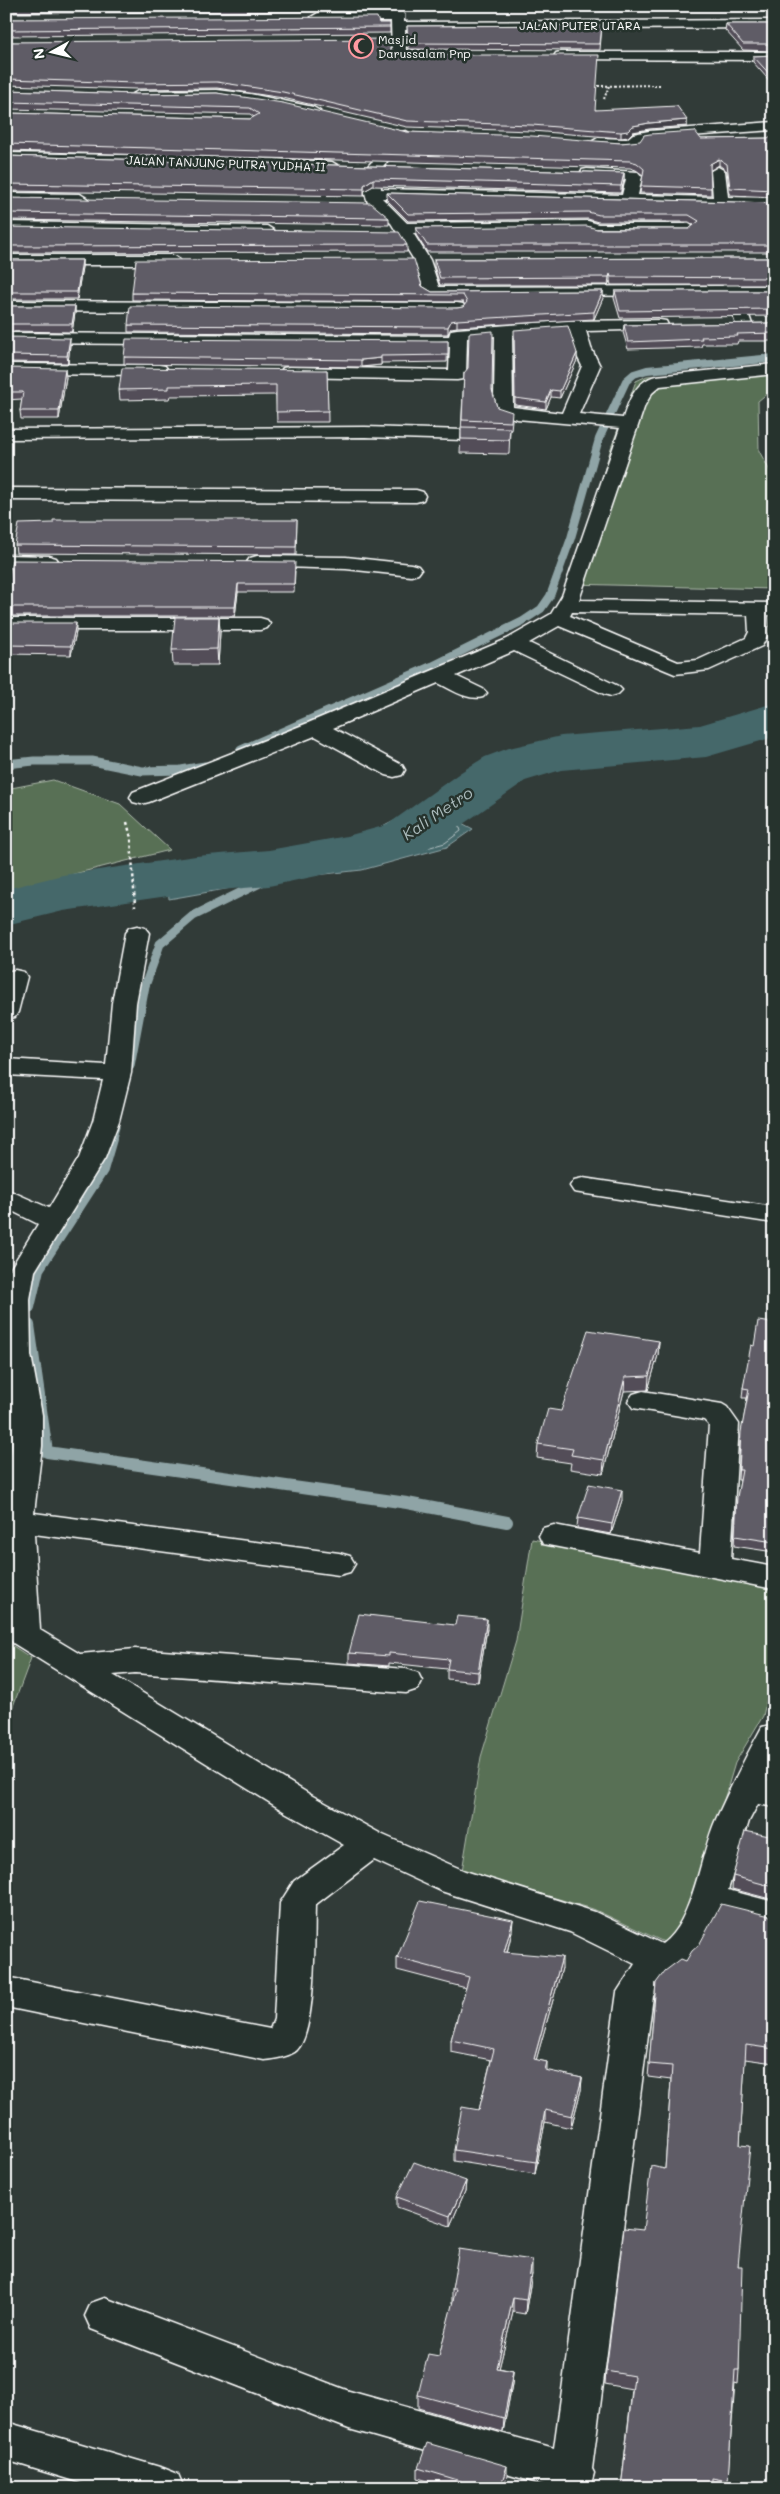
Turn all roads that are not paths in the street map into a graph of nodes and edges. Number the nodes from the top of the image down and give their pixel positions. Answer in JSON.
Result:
{"nodes":[{"id":1,"x":758,"y":6,"type":"edge"},
{"id":2,"x":300,"y":17,"type":"edge"},
{"id":3,"x":397,"y":22,"type":"edge"},
{"id":4,"x":769,"y":24,"type":"edge"},
{"id":5,"x":380,"y":40,"type":"edge"},
{"id":6,"x":454,"y":55,"type":"edge"},
{"id":7,"x":547,"y":56,"type":"edge"},
{"id":8,"x":774,"y":56,"type":"edge"},
{"id":9,"x":127,"y":95,"type":"edge"},
{"id":10,"x":327,"y":114,"type":"edge"},
{"id":11,"x":774,"y":126,"type":"edge"},
{"id":12,"x":388,"y":129,"type":"edge"},
{"id":13,"x":407,"y":134,"type":"junction"},
{"id":14,"x":424,"y":134,"type":"edge"},
{"id":15,"x":580,"y":142,"type":"edge"},
{"id":16,"x":6,"y":157,"type":"edge"},
{"id":17,"x":373,"y":168,"type":"junction"},
{"id":18,"x":391,"y":169,"type":"edge"},
{"id":19,"x":718,"y":171,"type":"edge"},
{"id":20,"x":576,"y":173,"type":"edge"},
{"id":21,"x":6,"y":198,"type":"edge"},
{"id":22,"x":375,"y":198,"type":"junction"},
{"id":23,"x":629,"y":199,"type":"junction"},
{"id":24,"x":94,"y":200,"type":"edge"},
{"id":25,"x":721,"y":202,"type":"junction"},
{"id":26,"x":360,"y":203,"type":"edge"},
{"id":27,"x":774,"y":203,"type":"edge"},
{"id":28,"x":6,"y":227,"type":"edge"},
{"id":29,"x":688,"y":229,"type":"edge"},
{"id":30,"x":403,"y":230,"type":"junction"},
{"id":31,"x":279,"y":231,"type":"edge"},
{"id":32,"x":384,"y":232,"type":"edge"},
{"id":33,"x":6,"y":260,"type":"edge"},
{"id":34,"x":186,"y":260,"type":"edge"},
{"id":35,"x":402,"y":260,"type":"edge"},
{"id":36,"x":422,"y":260,"type":"junction"},
{"id":37,"x":441,"y":260,"type":"edge"},
{"id":38,"x":725,"y":266,"type":"edge"},
{"id":39,"x":732,"y":291,"type":"junction"},
{"id":40,"x":774,"y":291,"type":"edge"},
{"id":41,"x":471,"y":292,"type":"junction"},
{"id":42,"x":6,"y":306,"type":"edge"},
{"id":43,"x":453,"y":308,"type":"junction"},
{"id":44,"x":724,"y":324,"type":"edge"},
{"id":45,"x":744,"y":324,"type":"junction"},
{"id":46,"x":764,"y":324,"type":"edge"},
{"id":47,"x":675,"y":325,"type":"edge"},
{"id":48,"x":576,"y":326,"type":"junction"},
{"id":49,"x":504,"y":331,"type":"junction"},
{"id":50,"x":6,"y":338,"type":"edge"},
{"id":51,"x":458,"y":338,"type":"junction"},
{"id":52,"x":6,"y":369,"type":"edge"},
{"id":53,"x":774,"y":369,"type":"edge"},
{"id":54,"x":180,"y":370,"type":"edge"},
{"id":55,"x":274,"y":371,"type":"edge"},
{"id":56,"x":568,"y":418,"type":"junction"},
{"id":57,"x":625,"y":424,"type":"junction"},
{"id":58,"x":6,"y":434,"type":"edge"},
{"id":59,"x":506,"y":436,"type":"edge"},
{"id":60,"x":6,"y":494,"type":"edge"},
{"id":61,"x":416,"y":496,"type":"dead end"},
{"id":62,"x":6,"y":561,"type":"edge"},
{"id":63,"x":65,"y":562,"type":"edge"},
{"id":64,"x":241,"y":562,"type":"edge"},
{"id":65,"x":411,"y":570,"type":"dead end"},
{"id":66,"x":766,"y":609,"type":"edge"},
{"id":67,"x":563,"y":612,"type":"junction"},
{"id":68,"x":6,"y":624,"type":"edge"},
{"id":69,"x":260,"y":624,"type":"dead end"},
{"id":70,"x":514,"y":643,"type":"junction"},
{"id":71,"x":440,"y":676,"type":"junction"},
{"id":72,"x":611,"y":690,"type":"dead end"},
{"id":73,"x":476,"y":693,"type":"dead end"},
{"id":74,"x":316,"y":728,"type":"junction"},
{"id":75,"x":394,"y":770,"type":"dead end"},
{"id":76,"x":141,"y":797,"type":"dead end"},
{"id":77,"x":137,"y":933,"type":"road end"},
{"id":78,"x":15,"y":977,"type":"dead end"},
{"id":79,"x":6,"y":1012,"type":"edge"},
{"id":80,"x":6,"y":1067,"type":"edge"},
{"id":81,"x":118,"y":1073,"type":"junction"},
{"id":82,"x":583,"y":1186,"type":"dead end"},
{"id":83,"x":6,"y":1197,"type":"edge"},
{"id":84,"x":774,"y":1215,"type":"edge"},
{"id":85,"x":54,"y":1221,"type":"junction"},
{"id":86,"x":643,"y":1401,"type":"dead end"},
{"id":87,"x":18,"y":1521,"type":"junction"},
{"id":88,"x":554,"y":1536,"type":"dead end"},
{"id":89,"x":338,"y":1564,"type":"dead end"},
{"id":90,"x":716,"y":1567,"type":"junction"},
{"id":91,"x":774,"y":1578,"type":"edge"},
{"id":92,"x":77,"y":1666,"type":"junction"},
{"id":93,"x":406,"y":1681,"type":"dead end"},
{"id":94,"x":774,"y":1736,"type":"edge"},
{"id":95,"x":760,"y":1792,"type":"edge"},
{"id":96,"x":371,"y":1844,"type":"junction"},
{"id":97,"x":708,"y":1898,"type":"junction"},
{"id":98,"x":774,"y":1916,"type":"edge"},
{"id":99,"x":665,"y":1962,"type":"junction"},
{"id":100,"x":6,"y":1992,"type":"edge"},
{"id":101,"x":105,"y":2316,"type":"dead end"},
{"id":102,"x":6,"y":2441,"type":"edge"},
{"id":103,"x":571,"y":2480,"type":"edge"},
{"id":104,"x":163,"y":2488,"type":"edge"}],
"edges":[{"from":1,"to":4,"type":"street"},
{"from":2,"to":3,"type":"street"},
{"from":3,"to":4,"type":"street","name":"JALAN PUTER UTARA"},
{"from":3,"to":5,"type":"street"},
{"from":3,"to":6,"type":"street"},
{"from":7,"to":8,"type":"street"},
{"from":9,"to":10,"type":"street"},
{"from":11,"to":15,"type":"street"},
{"from":12,"to":13,"type":"street"},
{"from":13,"to":14,"type":"street"},
{"from":13,"to":17,"type":"street"},
{"from":16,"to":17,"type":"street","name":"JALAN TANJUNG PUTRA YUDHA II"},
{"from":17,"to":18,"type":"street","name":"JALAN TANJUNG PUTRA YUDHA II"},
{"from":17,"to":22,"type":"street"},
{"from":19,"to":25,"type":"street"},
{"from":20,"to":23,"type":"street"},
{"from":21,"to":24,"type":"street"},
{"from":22,"to":23,"type":"street"},
{"from":22,"to":26,"type":"street"},
{"from":22,"to":30,"type":"street"},
{"from":23,"to":25,"type":"street"},
{"from":25,"to":27,"type":"street"},
{"from":28,"to":31,"type":"street"},
{"from":29,"to":30,"type":"street"},
{"from":30,"to":32,"type":"street"},
{"from":30,"to":36,"type":"street"},
{"from":33,"to":34,"type":"street"},
{"from":35,"to":36,"type":"street"},
{"from":36,"to":37,"type":"street"},
{"from":36,"to":41,"type":"street"},
{"from":38,"to":39,"type":"street"},
{"from":39,"to":40,"type":"street"},
{"from":39,"to":41,"type":"street"},
{"from":39,"to":45,"type":"street"},
{"from":41,"to":43,"type":"street"},
{"from":42,"to":43,"type":"street"},
{"from":43,"to":51,"type":"street"},
{"from":44,"to":45,"type":"street"},
{"from":45,"to":46,"type":"street"},
{"from":47,"to":48,"type":"street"},
{"from":48,"to":49,"type":"street"},
{"from":48,"to":56,"type":"street"},
{"from":49,"to":51,"type":"street"},
{"from":49,"to":56,"type":"street"},
{"from":50,"to":51,"type":"street"},
{"from":51,"to":55,"type":"street"},
{"from":52,"to":54,"type":"street"},
{"from":53,"to":57,"type":"street"},
{"from":56,"to":57,"type":"street"},
{"from":57,"to":67,"type":"street"},
{"from":58,"to":59,"type":"street"},
{"from":60,"to":61,"type":"street"},
{"from":62,"to":63,"type":"street"},
{"from":64,"to":65,"type":"street"},
{"from":66,"to":67,"type":"street"},
{"from":66,"to":67,"type":"street"},
{"from":67,"to":70,"type":"street"},
{"from":68,"to":69,"type":"street"},
{"from":70,"to":71,"type":"street"},
{"from":70,"to":72,"type":"street"},
{"from":71,"to":73,"type":"street"},
{"from":71,"to":74,"type":"street"},
{"from":74,"to":75,"type":"street"},
{"from":74,"to":76,"type":"street"},
{"from":77,"to":81,"type":"street"},
{"from":78,"to":79,"type":"street"},
{"from":80,"to":81,"type":"street"},
{"from":81,"to":85,"type":"street"},
{"from":82,"to":84,"type":"street"},
{"from":83,"to":85,"type":"street"},
{"from":85,"to":87,"type":"street"},
{"from":86,"to":90,"type":"street"},
{"from":87,"to":89,"type":"street"},
{"from":87,"to":92,"type":"street"},
{"from":88,"to":90,"type":"street"},
{"from":90,"to":91,"type":"street"},
{"from":92,"to":93,"type":"street"},
{"from":92,"to":96,"type":"street"},
{"from":94,"to":95,"type":"street"},
{"from":95,"to":97,"type":"street"},
{"from":96,"to":99,"type":"street"},
{"from":96,"to":100,"type":"street"},
{"from":97,"to":98,"type":"street"},
{"from":97,"to":99,"type":"street"},
{"from":99,"to":103,"type":"street"},
{"from":101,"to":103,"type":"street"},
{"from":102,"to":104,"type":"street"}]}
